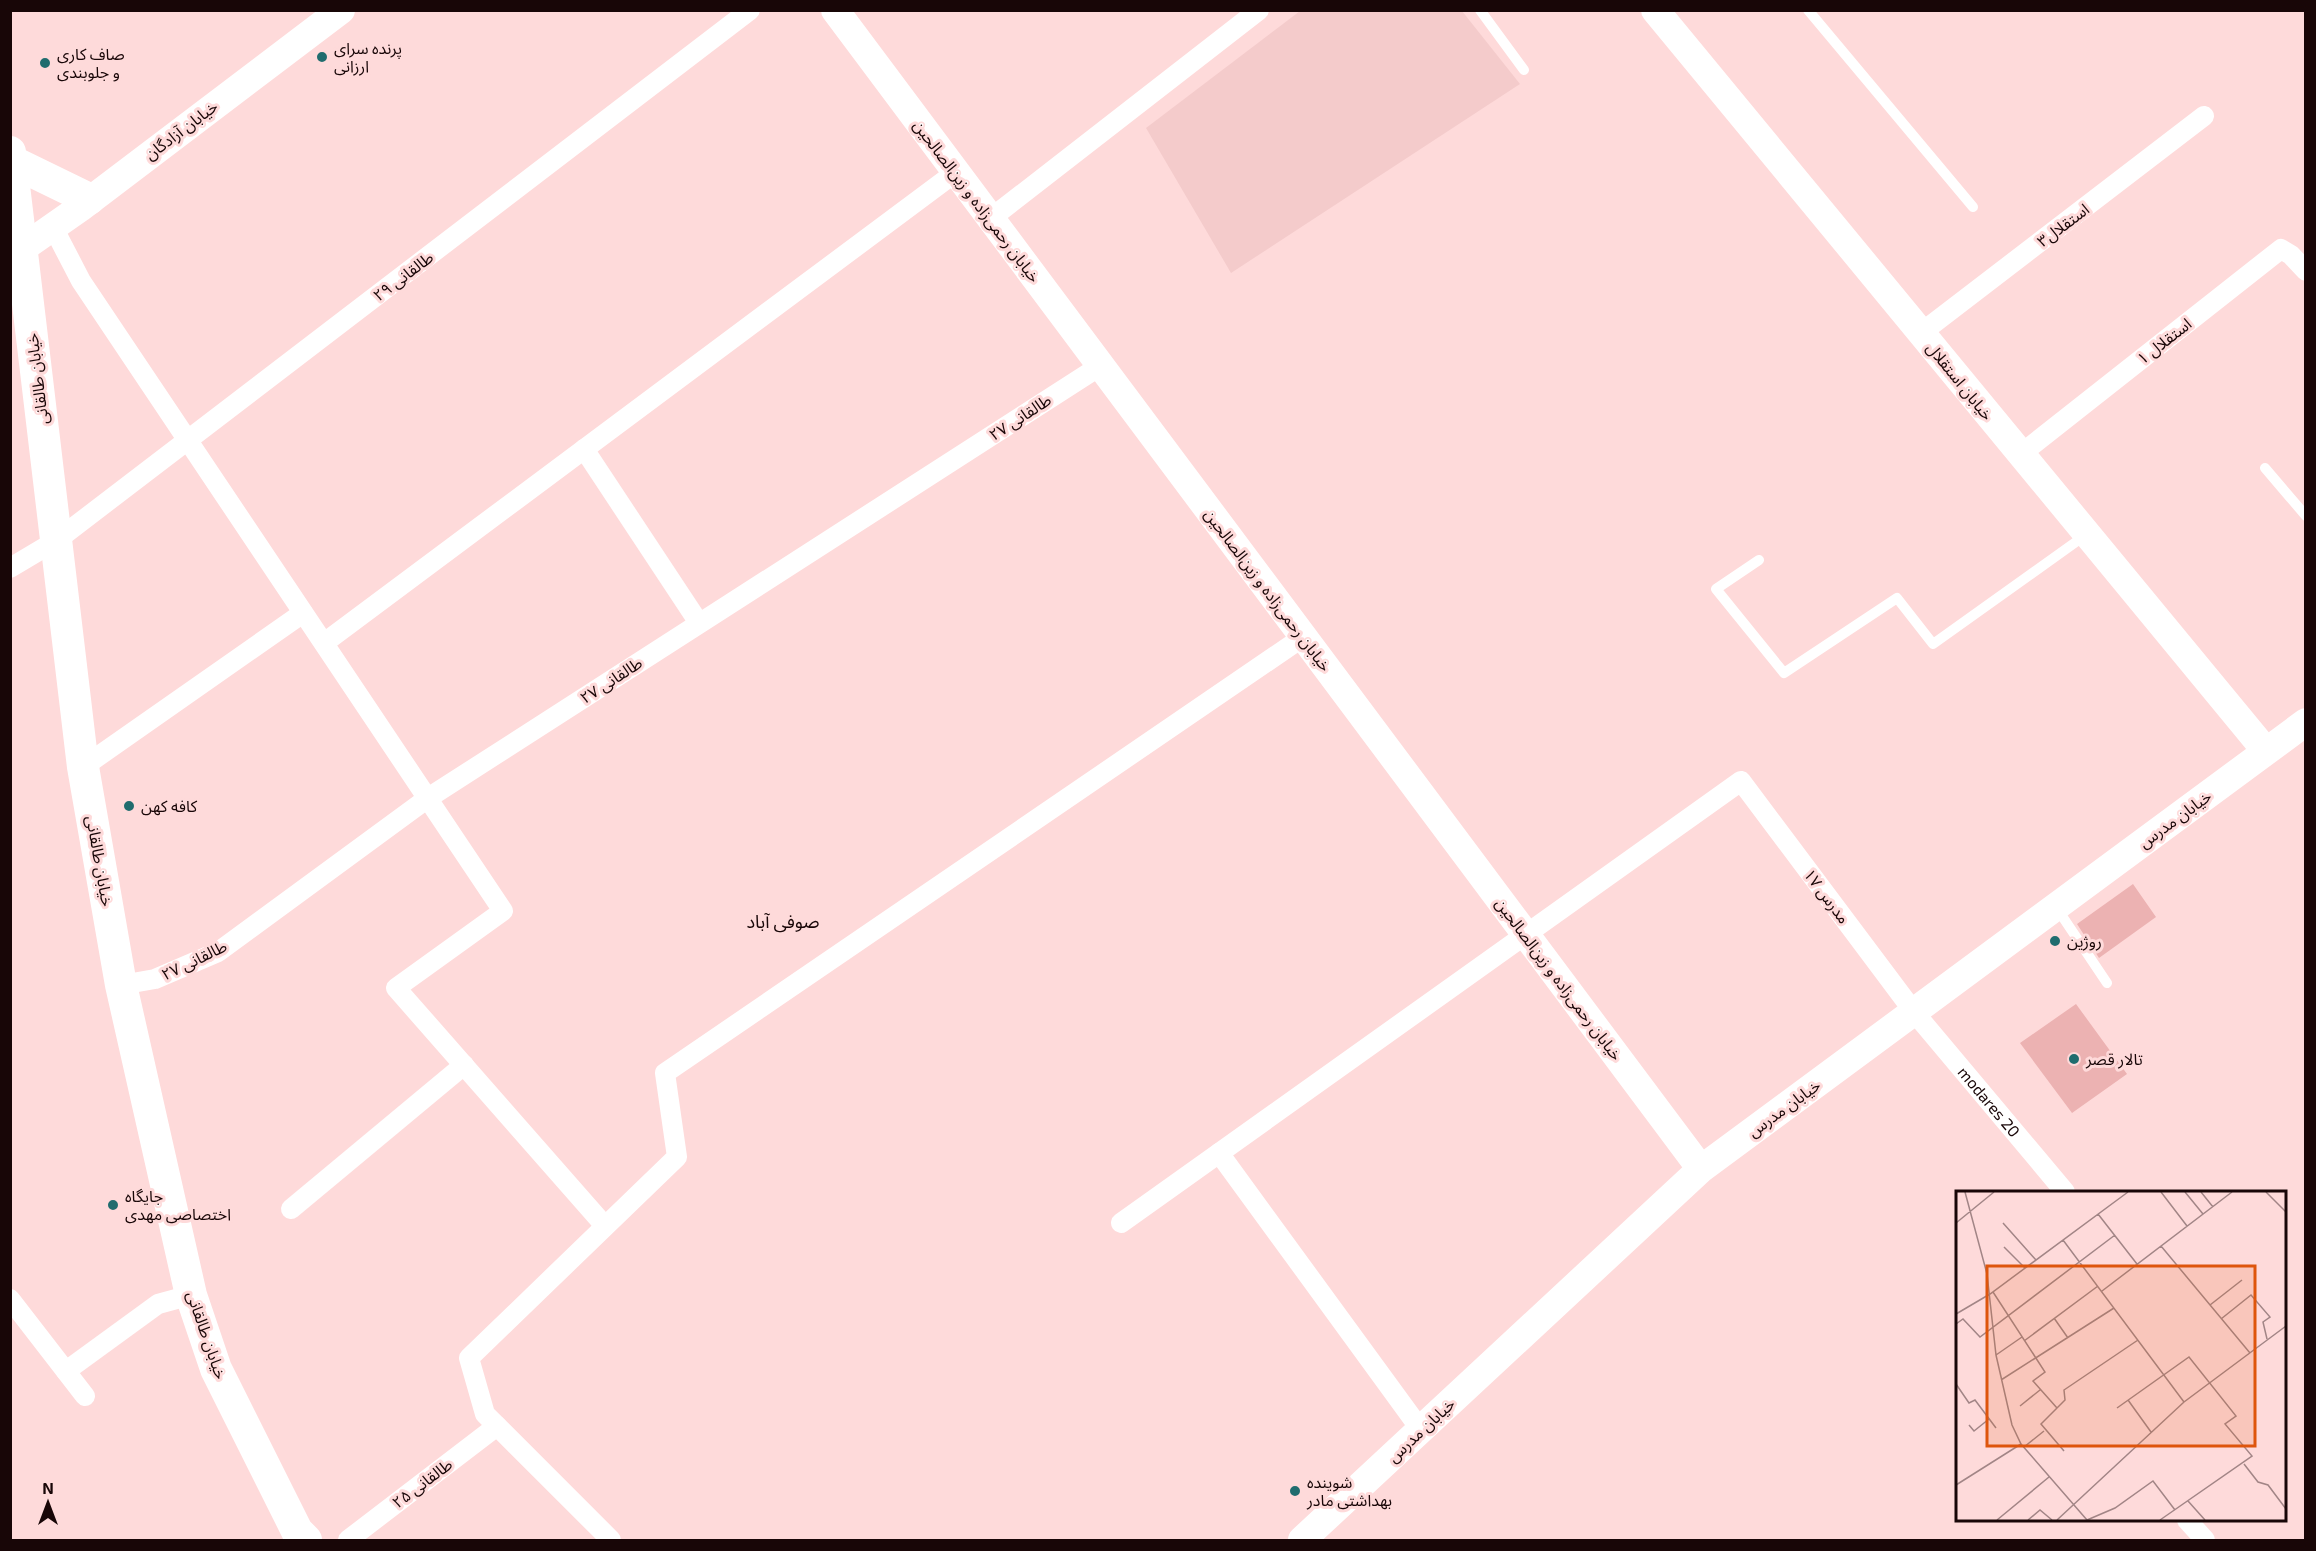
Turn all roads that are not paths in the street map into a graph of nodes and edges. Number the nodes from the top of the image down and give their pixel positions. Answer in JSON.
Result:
{"nodes":[{"id":1,"x":750,"y":10,"type":"edge"},
{"id":2,"x":835,"y":10,"type":"edge"},
{"id":3,"x":1259,"y":10,"type":"edge"},
{"id":4,"x":1480,"y":10,"type":"edge"},
{"id":5,"x":1655,"y":10,"type":"edge"},
{"id":6,"x":1808,"y":10,"type":"edge"},
{"id":7,"x":331,"y":13,"type":"edge"},
{"id":8,"x":1524,"y":70,"type":"dead end"},
{"id":9,"x":2204,"y":116,"type":"dead end"},
{"id":10,"x":11,"y":156,"type":"edge"},
{"id":11,"x":956,"y":172,"type":"junction"},
{"id":12,"x":86,"y":202,"type":"junction"},
{"id":13,"x":1973,"y":207,"type":"dead end"},
{"id":14,"x":990,"y":219,"type":"junction"},
{"id":15,"x":53,"y":227,"type":"junction"},
{"id":16,"x":19,"y":251,"type":"edge"},
{"id":17,"x":2306,"y":271,"type":"edge"},
{"id":18,"x":1921,"y":333,"type":"junction"},
{"id":19,"x":1100,"y":366,"type":"junction"},
{"id":20,"x":188,"y":440,"type":"junction"},
{"id":21,"x":584,"y":449,"type":"junction"},
{"id":22,"x":2021,"y":454,"type":"junction"},
{"id":23,"x":2265,"y":468,"type":"dead end"},
{"id":24,"x":2306,"y":516,"type":"edge"},
{"id":25,"x":2087,"y":534,"type":"junction"},
{"id":26,"x":57,"y":540,"type":"junction"},
{"id":27,"x":1759,"y":560,"type":"dead end"},
{"id":28,"x":10,"y":568,"type":"edge"},
{"id":29,"x":303,"y":613,"type":"junction"},
{"id":30,"x":699,"y":623,"type":"junction"},
{"id":31,"x":1303,"y":637,"type":"junction"},
{"id":32,"x":324,"y":643,"type":"junction"},
{"id":33,"x":2306,"y":722,"type":"edge"},
{"id":34,"x":2266,"y":751,"type":"junction"},
{"id":35,"x":83,"y":767,"type":"junction"},
{"id":36,"x":428,"y":798,"type":"junction"},
{"id":37,"x":2055,"y":907,"type":"junction"},
{"id":38,"x":1526,"y":934,"type":"junction"},
{"id":39,"x":2107,"y":983,"type":"dead end"},
{"id":40,"x":121,"y":985,"type":"junction"},
{"id":41,"x":1914,"y":1012,"type":"junction"},
{"id":42,"x":464,"y":1065,"type":"junction"},
{"id":43,"x":1219,"y":1153,"type":"junction"},
{"id":44,"x":1701,"y":1169,"type":"junction"},
{"id":45,"x":2064,"y":1191,"type":"edge"},
{"id":46,"x":291,"y":1209,"type":"dead end"},
{"id":47,"x":1121,"y":1223,"type":"dead end"},
{"id":48,"x":605,"y":1226,"type":"junction"},
{"id":49,"x":191,"y":1295,"type":"junction"},
{"id":50,"x":10,"y":1299,"type":"edge"},
{"id":51,"x":16,"y":1319,"type":"edge"},
{"id":52,"x":66,"y":1371,"type":"junction"},
{"id":53,"x":85,"y":1396,"type":"dead end"},
{"id":54,"x":497,"y":1426,"type":"junction"},
{"id":55,"x":1421,"y":1430,"type":"junction"},
{"id":56,"x":2188,"y":1521,"type":"edge"},
{"id":57,"x":295,"y":1537,"type":"edge"},
{"id":58,"x":348,"y":1540,"type":"edge"},
{"id":59,"x":610,"y":1540,"type":"edge"},
{"id":60,"x":1302,"y":1540,"type":"edge"},
{"id":61,"x":2205,"y":1540,"type":"edge"}],
"edges":[{"from":1,"to":20,"type":"street","name":"طالقانی ۲۹"},
{"from":2,"to":11,"type":"street","name":"خیابان رحمی‌زاده و زین‌الصالحین"},
{"from":3,"to":14,"type":"street"},
{"from":4,"to":8,"type":"lane"},
{"from":5,"to":18,"type":"street","name":"خیابان استقلال"},
{"from":6,"to":13,"type":"lane"},
{"from":7,"to":12,"type":"street","name":"خیابان آزادگان"},
{"from":9,"to":18,"type":"street","name":"استقلال۳"},
{"from":10,"to":12,"type":"main road"},
{"from":10,"to":16,"type":"main road","name":"خیابان طالقانی"},
{"from":11,"to":14,"type":"street","name":"خیابان رحمی‌زاده و زین‌الصالحین"},
{"from":11,"to":21,"type":"street"},
{"from":12,"to":15,"type":"street","name":"خیابان آزادگان"},
{"from":12,"to":16,"type":"street"},
{"from":14,"to":19,"type":"street","name":"خیابان رحمی‌زاده و زین‌الصالحین"},
{"from":15,"to":16,"type":"street","name":"خیابان آزادگان"},
{"from":15,"to":20,"type":"street"},
{"from":16,"to":26,"type":"main road","name":"خیابان طالقانی"},
{"from":17,"to":22,"type":"street","name":"استقلال ۱"},
{"from":18,"to":22,"type":"street","name":"خیابان استقلال"},
{"from":19,"to":30,"type":"street","name":"طالقانی ۲۷"},
{"from":19,"to":31,"type":"street","name":"خیابان رحمی‌زاده و زین‌الصالحین"},
{"from":20,"to":26,"type":"street","name":"طالقانی ۲۹"},
{"from":20,"to":29,"type":"street"},
{"from":21,"to":30,"type":"street"},
{"from":21,"to":32,"type":"street"},
{"from":22,"to":25,"type":"street","name":"خیابان استقلال"},
{"from":23,"to":24,"type":"lane"},
{"from":25,"to":27,"type":"lane"},
{"from":25,"to":34,"type":"street","name":"خیابان استقلال"},
{"from":26,"to":28,"type":"street","name":"طالقانی ۲۹"},
{"from":26,"to":35,"type":"main road","name":"خیابان طالقانی"},
{"from":29,"to":32,"type":"street"},
{"from":29,"to":35,"type":"street"},
{"from":30,"to":36,"type":"street","name":"طالقانی ۲۷"},
{"from":31,"to":38,"type":"street","name":"خیابان رحمی‌زاده و زین‌الصالحین"},
{"from":31,"to":48,"type":"street"},
{"from":32,"to":36,"type":"street"},
{"from":33,"to":34,"type":"street","name":"خیابان مدرس"},
{"from":34,"to":37,"type":"street","name":"خیابان مدرس"},
{"from":35,"to":40,"type":"main road","name":"خیابان طالقانی"},
{"from":36,"to":40,"type":"street","name":"طالقانی ۲۷"},
{"from":36,"to":42,"type":"street"},
{"from":37,"to":39,"type":"lane"},
{"from":37,"to":41,"type":"street","name":"خیابان مدرس"},
{"from":38,"to":41,"type":"street","name":"مدرس ۱۷"},
{"from":38,"to":43,"type":"street"},
{"from":38,"to":44,"type":"street","name":"خیابان رحمی‌زاده و زین‌الصالحین"},
{"from":40,"to":49,"type":"main road","name":"خیابان طالقانی"},
{"from":41,"to":44,"type":"street","name":"خیابان مدرس"},
{"from":41,"to":45,"type":"street","name":"modares 20"},
{"from":42,"to":46,"type":"street"},
{"from":42,"to":48,"type":"street"},
{"from":43,"to":47,"type":"street"},
{"from":43,"to":55,"type":"street"},
{"from":44,"to":55,"type":"street","name":"خیابان مدرس"},
{"from":48,"to":54,"type":"street"},
{"from":49,"to":52,"type":"street"},
{"from":49,"to":57,"type":"main road","name":"خیابان طالقانی"},
{"from":50,"to":51,"type":"street"},
{"from":51,"to":52,"type":"street"},
{"from":52,"to":53,"type":"street"},
{"from":54,"to":58,"type":"street","name":"طالقانی ۲۵"},
{"from":54,"to":59,"type":"street"},
{"from":55,"to":60,"type":"street","name":"خیابان مدرس"},
{"from":56,"to":61,"type":"street"}]}
